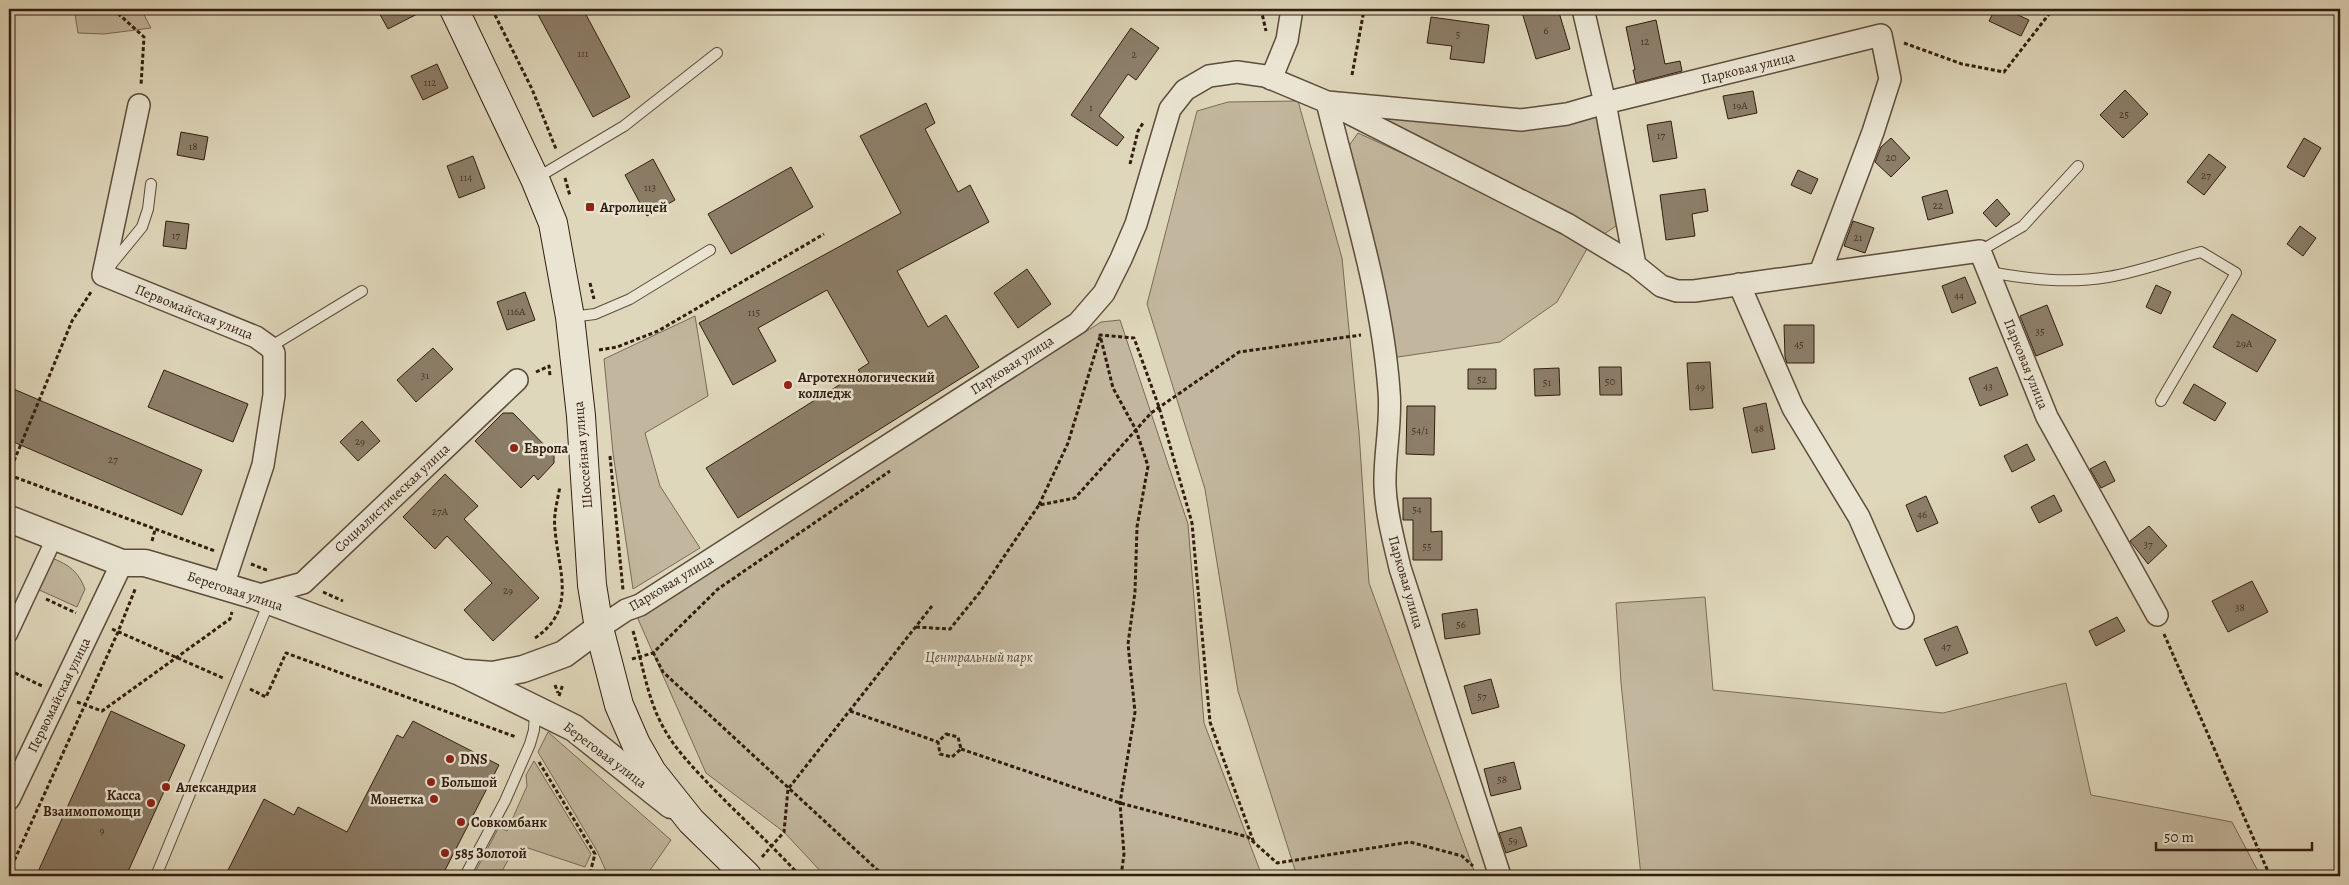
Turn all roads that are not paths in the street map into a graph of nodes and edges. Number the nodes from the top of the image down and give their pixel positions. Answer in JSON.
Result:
{"nodes":[{"id":1,"x":454,"y":9,"type":"edge"},
{"id":2,"x":1292,"y":9,"type":"edge"},
{"id":3,"x":1583,"y":9,"type":"edge"},
{"id":4,"x":717,"y":53,"type":"dead end"},
{"id":5,"x":1270,"y":78,"type":"junction"},
{"id":6,"x":1327,"y":102,"type":"junction"},
{"id":7,"x":1605,"y":103,"type":"junction"},
{"id":8,"x":139,"y":106,"type":"road end"},
{"id":9,"x":2078,"y":166,"type":"dead end"},
{"id":10,"x":535,"y":179,"type":"junction"},
{"id":11,"x":151,"y":184,"type":"dead end"},
{"id":12,"x":710,"y":250,"type":"dead end"},
{"id":13,"x":1980,"y":251,"type":"junction"},
{"id":14,"x":1635,"y":265,"type":"junction"},
{"id":15,"x":1988,"y":272,"type":"junction"},
{"id":16,"x":1820,"y":273,"type":"junction"},
{"id":17,"x":102,"y":275,"type":"junction"},
{"id":18,"x":1739,"y":284,"type":"junction"},
{"id":19,"x":362,"y":291,"type":"dead end"},
{"id":20,"x":570,"y":317,"type":"junction"},
{"id":21,"x":270,"y":347,"type":"junction"},
{"id":22,"x":517,"y":380,"type":"dead end"},
{"id":23,"x":2161,"y":401,"type":"dead end"},
{"id":24,"x":9,"y":519,"type":"edge"},
{"id":25,"x":55,"y":537,"type":"junction"},
{"id":26,"x":122,"y":563,"type":"junction"},
{"id":27,"x":223,"y":586,"type":"junction"},
{"id":28,"x":263,"y":599,"type":"junction"},
{"id":29,"x":2156,"y":615,"type":"road end"},
{"id":30,"x":1903,"y":618,"type":"dead end"},
{"id":31,"x":599,"y":628,"type":"junction"},
{"id":32,"x":9,"y":635,"type":"edge"},
{"id":33,"x":460,"y":672,"type":"junction"},
{"id":34,"x":535,"y":710,"type":"junction"},
{"id":35,"x":9,"y":799,"type":"edge"},
{"id":36,"x":691,"y":821,"type":"junction"},
{"id":37,"x":156,"y":876,"type":"edge"},
{"id":38,"x":465,"y":876,"type":"edge"},
{"id":39,"x":747,"y":876,"type":"edge"},
{"id":40,"x":1500,"y":876,"type":"edge"}],
"edges":[{"from":1,"to":10,"type":"main road","name":"Шоссейная улица"},
{"from":2,"to":5,"type":"street"},
{"from":3,"to":7,"type":"street"},
{"from":4,"to":10,"type":"lane"},
{"from":5,"to":6,"type":"street","name":"Парковая улица"},
{"from":5,"to":31,"type":"street","name":"Парковая улица"},
{"from":6,"to":7,"type":"street","name":"Парковая улица"},
{"from":6,"to":14,"type":"street","name":"Парковая улица"},
{"from":6,"to":40,"type":"street","name":"Парковая улица"},
{"from":7,"to":14,"type":"street"},
{"from":7,"to":16,"type":"street","name":"Парковая улица"},
{"from":8,"to":17,"type":"street"},
{"from":9,"to":13,"type":"lane"},
{"from":10,"to":20,"type":"main road","name":"Шоссейная улица"},
{"from":11,"to":17,"type":"lane"},
{"from":12,"to":20,"type":"lane"},
{"from":13,"to":15,"type":"street","name":"Парковая улица"},
{"from":13,"to":16,"type":"street","name":"Парковая улица"},
{"from":14,"to":18,"type":"street","name":"Парковая улица"},
{"from":15,"to":23,"type":"lane"},
{"from":15,"to":29,"type":"street","name":"Парковая улица"},
{"from":16,"to":18,"type":"street","name":"Парковая улица"},
{"from":17,"to":21,"type":"street","name":"Первомайская улица"},
{"from":18,"to":30,"type":"street"},
{"from":19,"to":21,"type":"lane"},
{"from":20,"to":31,"type":"main road","name":"Шоссейная улица"},
{"from":21,"to":27,"type":"street"},
{"from":22,"to":28,"type":"street","name":"Социалистическая улица"},
{"from":24,"to":25,"type":"street","name":"Береговая улица"},
{"from":25,"to":26,"type":"street","name":"Береговая улица"},
{"from":25,"to":32,"type":"street"},
{"from":26,"to":27,"type":"street","name":"Береговая улица"},
{"from":26,"to":35,"type":"street","name":"Первомайская улица"},
{"from":27,"to":28,"type":"street","name":"Береговая улица"},
{"from":28,"to":33,"type":"street","name":"Береговая улица"},
{"from":28,"to":37,"type":"lane"},
{"from":31,"to":33,"type":"street","name":"Береговая улица"},
{"from":31,"to":36,"type":"main road","name":"Шоссейная улица"},
{"from":33,"to":34,"type":"street","name":"Береговая улица"},
{"from":34,"to":36,"type":"street","name":"Береговая улица"},
{"from":34,"to":38,"type":"lane"},
{"from":36,"to":39,"type":"main road","name":"Шоссейная улица"}]}
